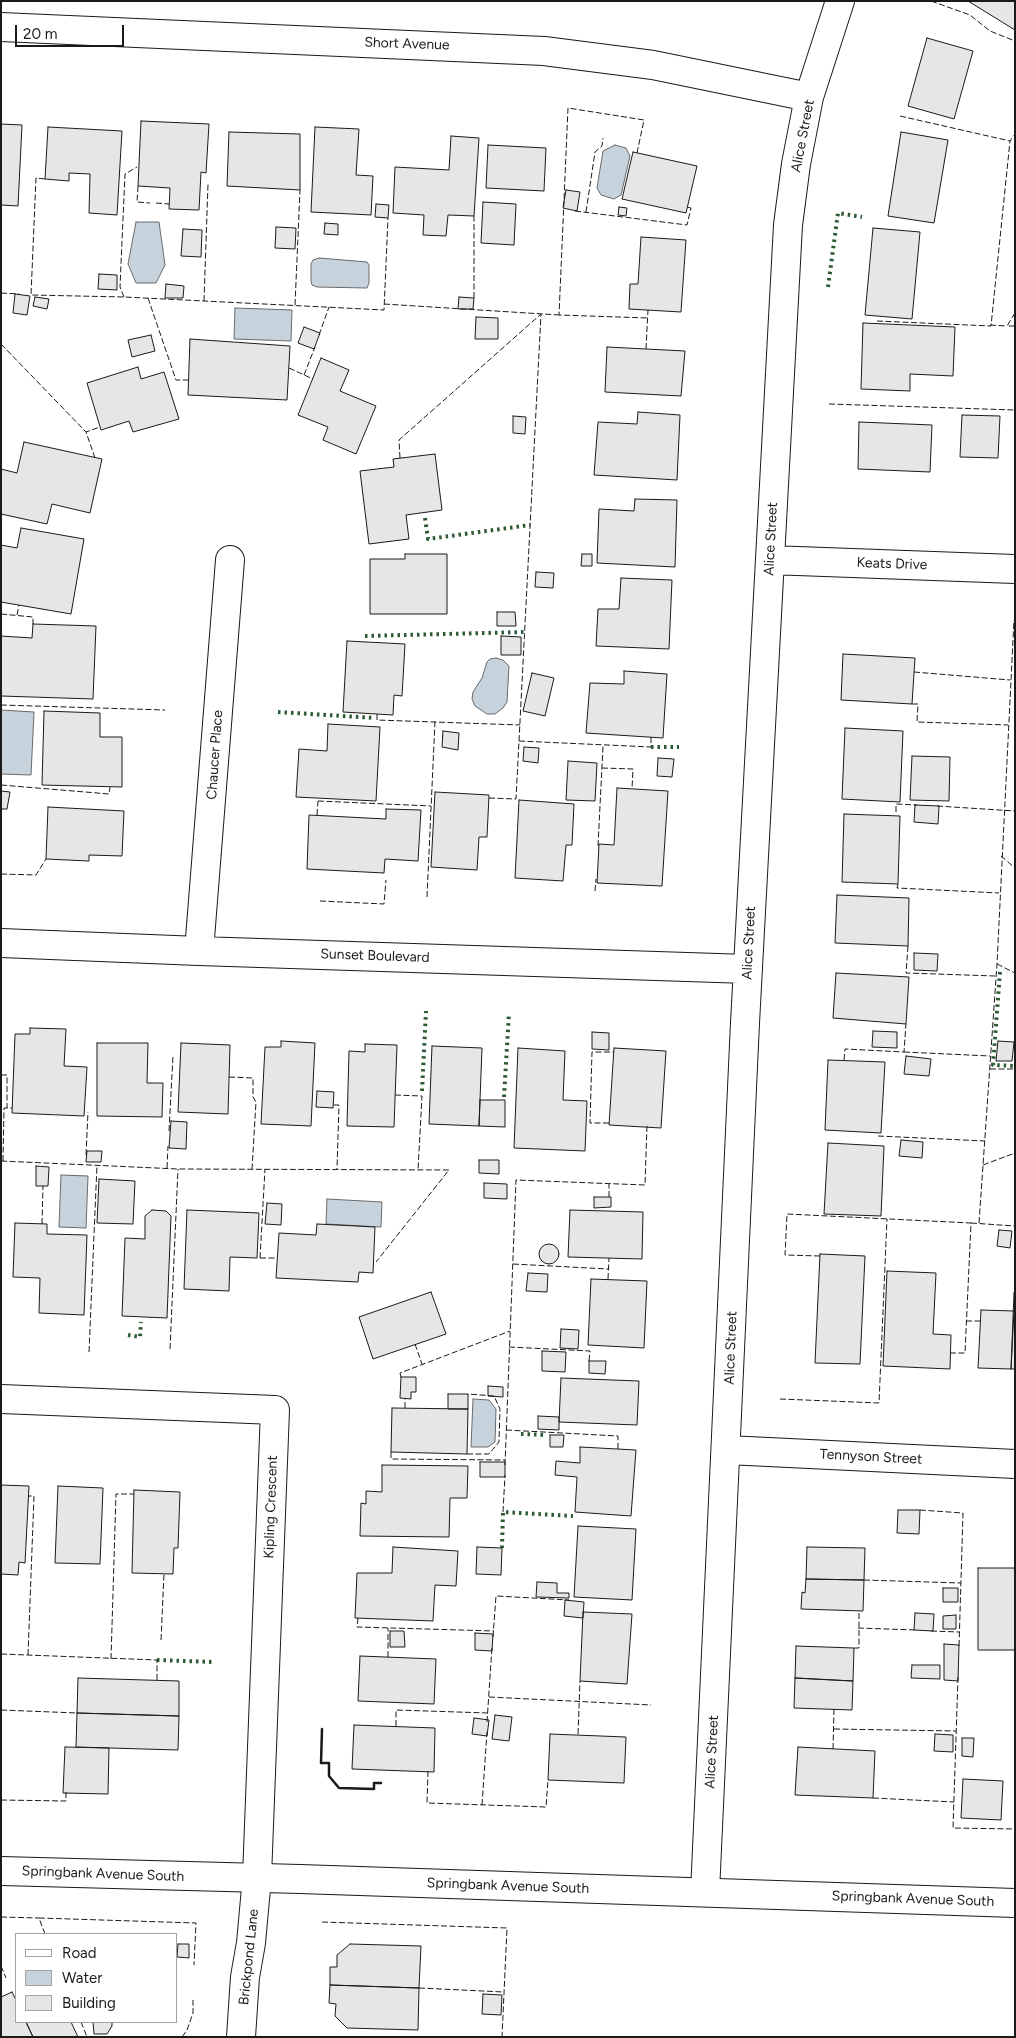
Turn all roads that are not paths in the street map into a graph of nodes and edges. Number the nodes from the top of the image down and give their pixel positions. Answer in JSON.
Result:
{"nodes":[{"id":1,"x":840,"y":1,"type":"edge"},
{"id":2,"x":1,"y":27,"type":"edge"},
{"id":3,"x":809,"y":97,"type":"junction"},
{"id":4,"x":230,"y":560,"type":"dead end"},
{"id":5,"x":770,"y":560,"type":"junction"},
{"id":6,"x":1015,"y":569,"type":"edge"},
{"id":7,"x":1,"y":942,"type":"edge"},
{"id":8,"x":199,"y":951,"type":"junction"},
{"id":9,"x":748,"y":969,"type":"junction"},
{"id":10,"x":1,"y":1399,"type":"edge"},
{"id":11,"x":727,"y":1450,"type":"junction"},
{"id":12,"x":1015,"y":1464,"type":"edge"},
{"id":13,"x":1,"y":1871,"type":"edge"},
{"id":14,"x":257,"y":1877,"type":"junction"},
{"id":15,"x":705,"y":1892,"type":"junction"},
{"id":16,"x":1015,"y":1903,"type":"edge"},
{"id":17,"x":241,"y":2037,"type":"edge"}],
"edges":[{"from":1,"to":3,"type":"street","name":"Alice Street"},
{"from":2,"to":3,"type":"street","name":"Short Avenue"},
{"from":3,"to":5,"type":"street","name":"Alice Street"},
{"from":4,"to":8,"type":"street","name":"Chaucer Place"},
{"from":5,"to":6,"type":"street","name":"Keats Drive"},
{"from":5,"to":9,"type":"street","name":"Alice Street"},
{"from":7,"to":8,"type":"street","name":"Sunset Boulevard"},
{"from":8,"to":9,"type":"street","name":"Sunset Boulevard"},
{"from":9,"to":11,"type":"street","name":"Alice Street"},
{"from":10,"to":14,"type":"street","name":"Kipling Crescent"},
{"from":11,"to":12,"type":"street","name":"Tennyson Street"},
{"from":11,"to":15,"type":"street","name":"Alice Street"},
{"from":13,"to":14,"type":"street","name":"Springbank Avenue South"},
{"from":14,"to":15,"type":"street","name":"Springbank Avenue South"},
{"from":14,"to":17,"type":"street","name":"Brickpond Lane"},
{"from":15,"to":16,"type":"street","name":"Springbank Avenue South"}]}
